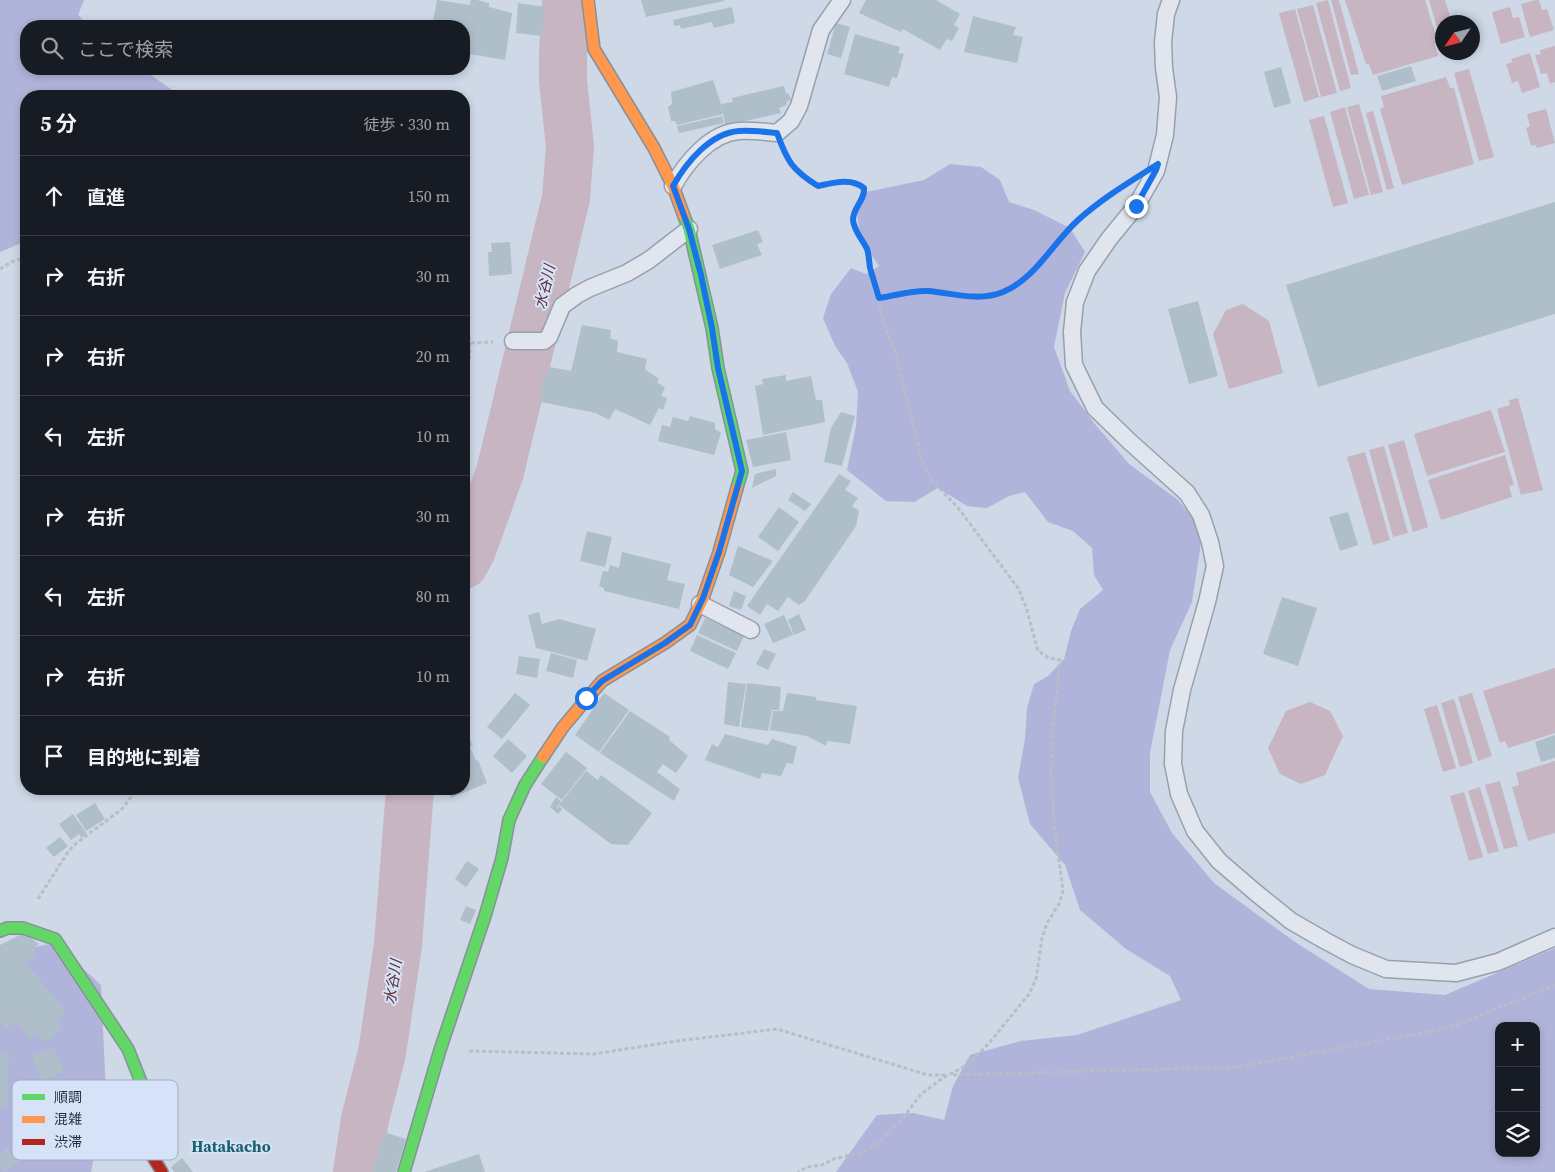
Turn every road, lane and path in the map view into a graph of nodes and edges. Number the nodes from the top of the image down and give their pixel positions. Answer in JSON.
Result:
{"nodes":[{"id":1,"x":588,"y":0,"type":"edge"},
{"id":2,"x":842,"y":0,"type":"edge"},
{"id":3,"x":1170,"y":0,"type":"edge"},
{"id":4,"x":777,"y":133,"type":"junction"},
{"id":5,"x":673,"y":186,"type":"junction"},
{"id":6,"x":1122,"y":187,"type":"dead end"},
{"id":7,"x":689,"y":229,"type":"junction"},
{"id":8,"x":20,"y":259,"type":"edge"},
{"id":9,"x":0,"y":269,"type":"edge"},
{"id":10,"x":879,"y":298,"type":"junction"},
{"id":11,"x":470,"y":338,"type":"edge"},
{"id":12,"x":513,"y":341,"type":"dead end"},
{"id":13,"x":470,"y":352,"type":"edge"},
{"id":14,"x":700,"y":604,"type":"junction"},
{"id":15,"x":751,"y":630,"type":"dead end"},
{"id":16,"x":133,"y":795,"type":"edge"},
{"id":17,"x":38,"y":899,"type":"dead end"},
{"id":18,"x":0,"y":931,"type":"edge"},
{"id":19,"x":1555,"y":937,"type":"edge"},
{"id":20,"x":1555,"y":985,"type":"edge"},
{"id":21,"x":440,"y":1050,"type":"junction"},
{"id":22,"x":950,"y":1075,"type":"junction"},
{"id":23,"x":140,"y":1080,"type":"edge"},
{"id":24,"x":155,"y":1160,"type":"edge"},
{"id":25,"x":162,"y":1172,"type":"edge"},
{"id":26,"x":404,"y":1172,"type":"edge"},
{"id":27,"x":798,"y":1172,"type":"edge"}],
"edges":[{"from":1,"to":5,"type":"street"},
{"from":2,"to":4,"type":"lane"},
{"from":3,"to":19,"type":"lane"},
{"from":4,"to":5,"type":"lane"},
{"from":4,"to":10,"type":"path"},
{"from":5,"to":7,"type":"street"},
{"from":6,"to":10,"type":"path"},
{"from":7,"to":12,"type":"lane"},
{"from":7,"to":14,"type":"street"},
{"from":8,"to":9,"type":"path"},
{"from":10,"to":22,"type":"path"},
{"from":11,"to":13,"type":"path"},
{"from":14,"to":15,"type":"lane"},
{"from":14,"to":21,"type":"street"},
{"from":16,"to":17,"type":"path"},
{"from":18,"to":23,"type":"street"},
{"from":20,"to":22,"type":"path"},
{"from":21,"to":22,"type":"path"},
{"from":21,"to":26,"type":"street"},
{"from":22,"to":27,"type":"path"},
{"from":24,"to":25,"type":"street"}]}
